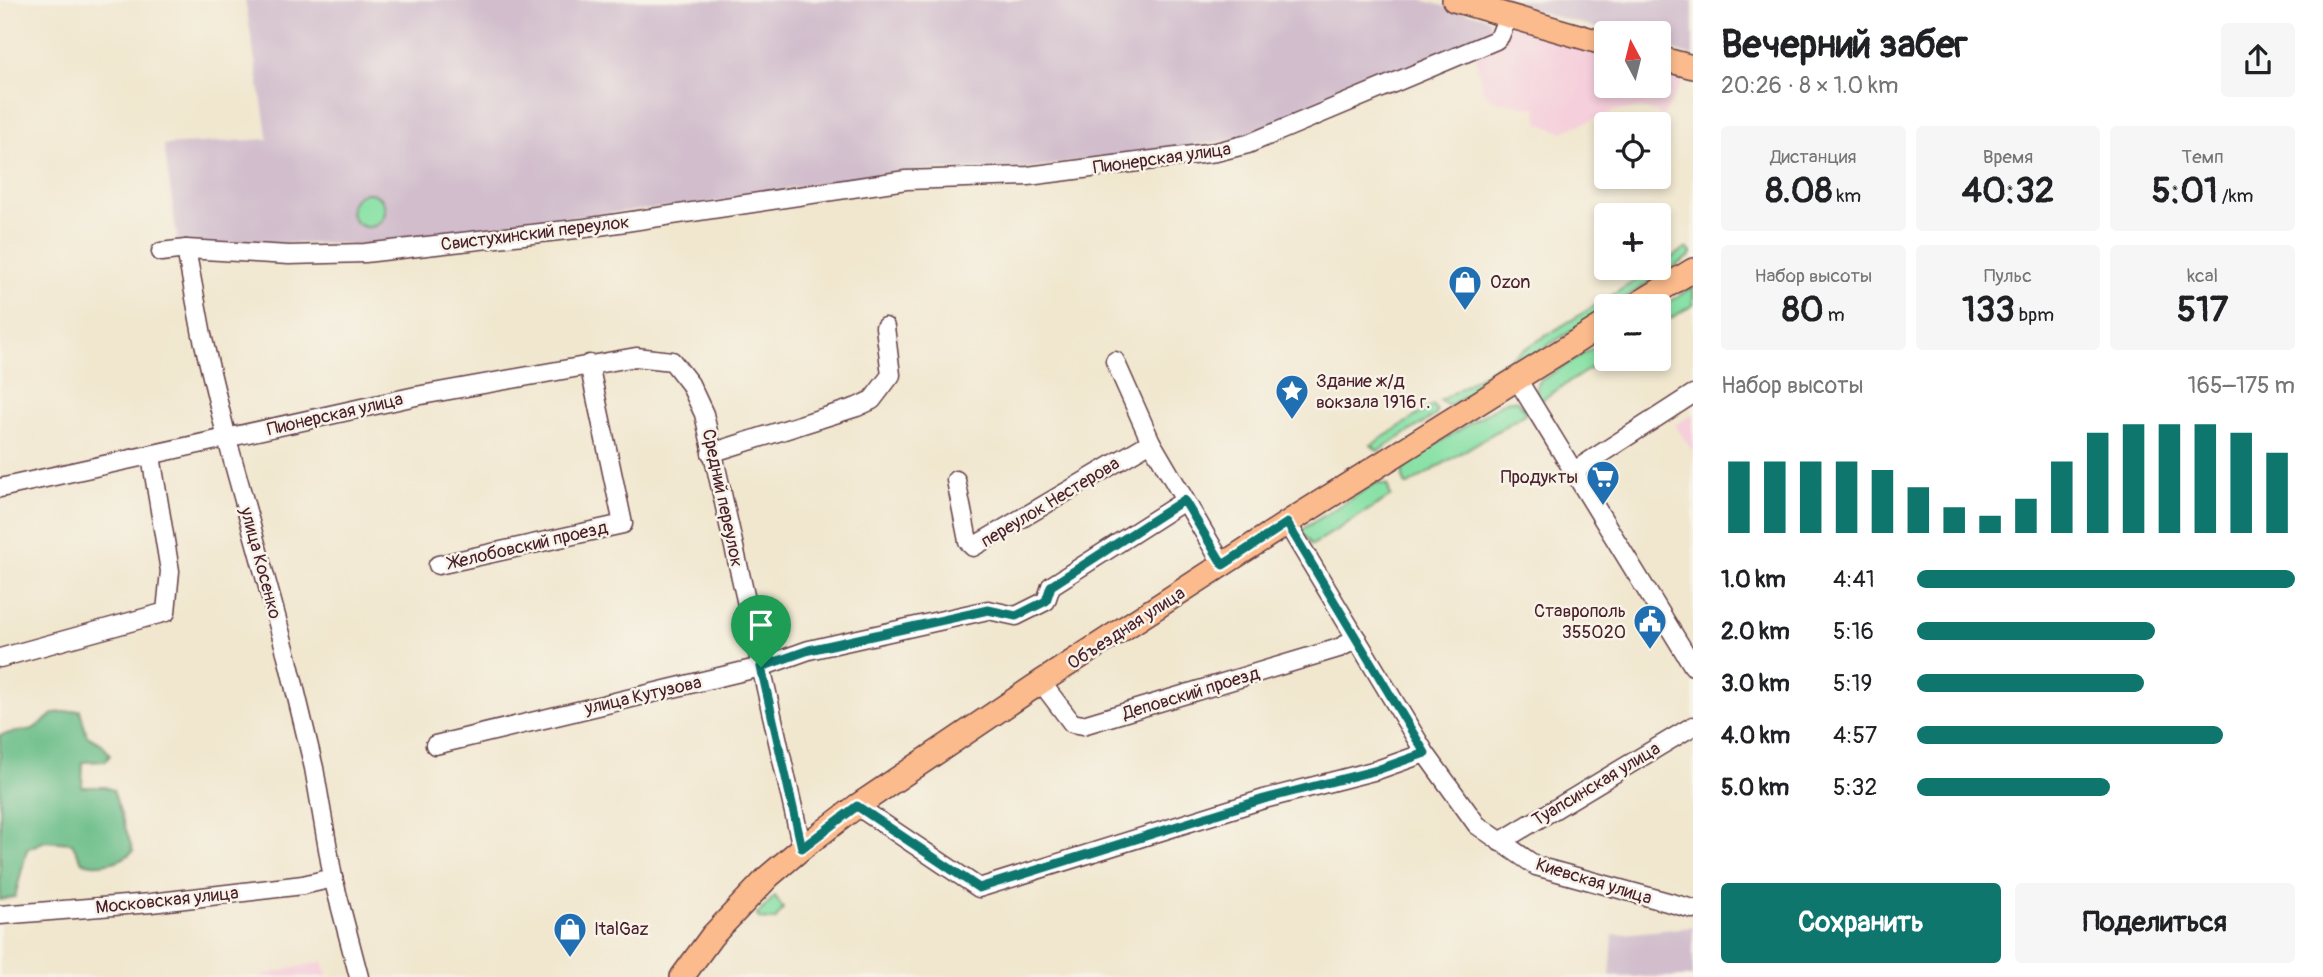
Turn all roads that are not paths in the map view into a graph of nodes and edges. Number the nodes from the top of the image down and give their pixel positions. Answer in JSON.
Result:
{"nodes":[{"id":1,"x":1454,"y":0,"type":"edge"},
{"id":2,"x":1508,"y":16,"type":"junction"},
{"id":3,"x":1594,"y":41,"type":"edge"},
{"id":4,"x":1671,"y":61,"type":"edge"},
{"id":5,"x":1693,"y":67,"type":"edge"},
{"id":6,"x":906,"y":180,"type":"joint"},
{"id":7,"x":186,"y":249,"type":"junction"},
{"id":8,"x":161,"y":252,"type":"dead end"},
{"id":9,"x":1693,"y":270,"type":"edge"},
{"id":10,"x":1654,"y":294,"type":"edge"},
{"id":11,"x":885,"y":327,"type":"dead end"},
{"id":12,"x":1594,"y":331,"type":"edge"},
{"id":13,"x":672,"y":361,"type":"joint"},
{"id":14,"x":1115,"y":361,"type":"dead end"},
{"id":15,"x":589,"y":364,"type":"junction"},
{"id":16,"x":1517,"y":379,"type":"junction"},
{"id":17,"x":1693,"y":394,"type":"edge"},
{"id":18,"x":227,"y":439,"type":"junction"},
{"id":19,"x":1151,"y":442,"type":"junction"},
{"id":20,"x":711,"y":453,"type":"junction"},
{"id":21,"x":151,"y":456,"type":"junction"},
{"id":22,"x":1574,"y":471,"type":"junction"},
{"id":23,"x":956,"y":480,"type":"dead end"},
{"id":24,"x":0,"y":488,"type":"edge"},
{"id":25,"x":1184,"y":500,"type":"junction"},
{"id":26,"x":1287,"y":523,"type":"junction"},
{"id":27,"x":438,"y":565,"type":"dead end"},
{"id":28,"x":1223,"y":565,"type":"junction"},
{"id":29,"x":1357,"y":639,"type":"junction"},
{"id":30,"x":0,"y":658,"type":"edge"},
{"id":31,"x":1693,"y":666,"type":"edge"},
{"id":32,"x":761,"y":667,"type":"junction"},
{"id":33,"x":1041,"y":682,"type":"junction"},
{"id":34,"x":1693,"y":726,"type":"edge"},
{"id":35,"x":435,"y":745,"type":"dead end"},
{"id":36,"x":1425,"y":753,"type":"junction"},
{"id":37,"x":857,"y":806,"type":"junction"},
{"id":38,"x":1500,"y":842,"type":"junction"},
{"id":39,"x":802,"y":848,"type":"junction"},
{"id":40,"x":333,"y":878,"type":"junction"},
{"id":41,"x":1693,"y":909,"type":"edge"},
{"id":42,"x":0,"y":915,"type":"edge"},
{"id":43,"x":359,"y":977,"type":"edge"},
{"id":44,"x":682,"y":977,"type":"edge"}],
"edges":[{"from":1,"to":2,"type":"main road"},
{"from":2,"to":3,"type":"main road"},
{"from":2,"to":6,"type":"street","name":"Пионерская улица"},
{"from":4,"to":5,"type":"main road"},
{"from":6,"to":7,"type":"street","name":"Свистухинский переулок"},
{"from":7,"to":8,"type":"street","name":"Свистухинский переулок"},
{"from":7,"to":18,"type":"street","name":"улица Косенко"},
{"from":9,"to":10,"type":"main road"},
{"from":11,"to":20,"type":"street"},
{"from":12,"to":16,"type":"main road","name":"Объездная улица"},
{"from":13,"to":15,"type":"street","name":"Пионерская улица"},
{"from":13,"to":20,"type":"street","name":"Средний переулок"},
{"from":14,"to":19,"type":"street"},
{"from":15,"to":18,"type":"street","name":"Пионерская улица"},
{"from":15,"to":27,"type":"street","name":"Желобовский проезд"},
{"from":16,"to":22,"type":"street"},
{"from":16,"to":26,"type":"main road","name":"Объездная улица"},
{"from":17,"to":22,"type":"street"},
{"from":18,"to":21,"type":"street","name":"Пионерская улица"},
{"from":18,"to":40,"type":"street","name":"улица Косенко"},
{"from":19,"to":23,"type":"street","name":"переулок Нестерова"},
{"from":19,"to":25,"type":"street"},
{"from":20,"to":32,"type":"street","name":"Средний переулок"},
{"from":21,"to":24,"type":"street","name":"Пионерская улица"},
{"from":21,"to":30,"type":"street"},
{"from":22,"to":31,"type":"street"},
{"from":25,"to":28,"type":"street"},
{"from":25,"to":32,"type":"street","name":"улица Кутузова"},
{"from":26,"to":28,"type":"main road","name":"Объездная улица"},
{"from":26,"to":29,"type":"street","name":"Киевская улица"},
{"from":28,"to":33,"type":"main road","name":"Объездная улица"},
{"from":29,"to":33,"type":"street","name":"Деповский проезд"},
{"from":29,"to":36,"type":"street","name":"Киевская улица"},
{"from":32,"to":35,"type":"street","name":"улица Кутузова"},
{"from":32,"to":39,"type":"street","name":"Средний переулок"},
{"from":33,"to":37,"type":"main road","name":"Объездная улица"},
{"from":34,"to":38,"type":"street","name":"Туапсинская улица"},
{"from":36,"to":37,"type":"street"},
{"from":36,"to":38,"type":"street","name":"Киевская улица"},
{"from":37,"to":39,"type":"main road","name":"Объездная улица"},
{"from":38,"to":41,"type":"street","name":"Киевская улица"},
{"from":39,"to":44,"type":"main road","name":"Объездная улица"},
{"from":40,"to":42,"type":"street","name":"Московская улица"},
{"from":40,"to":43,"type":"street","name":"улица Косенко"}]}
